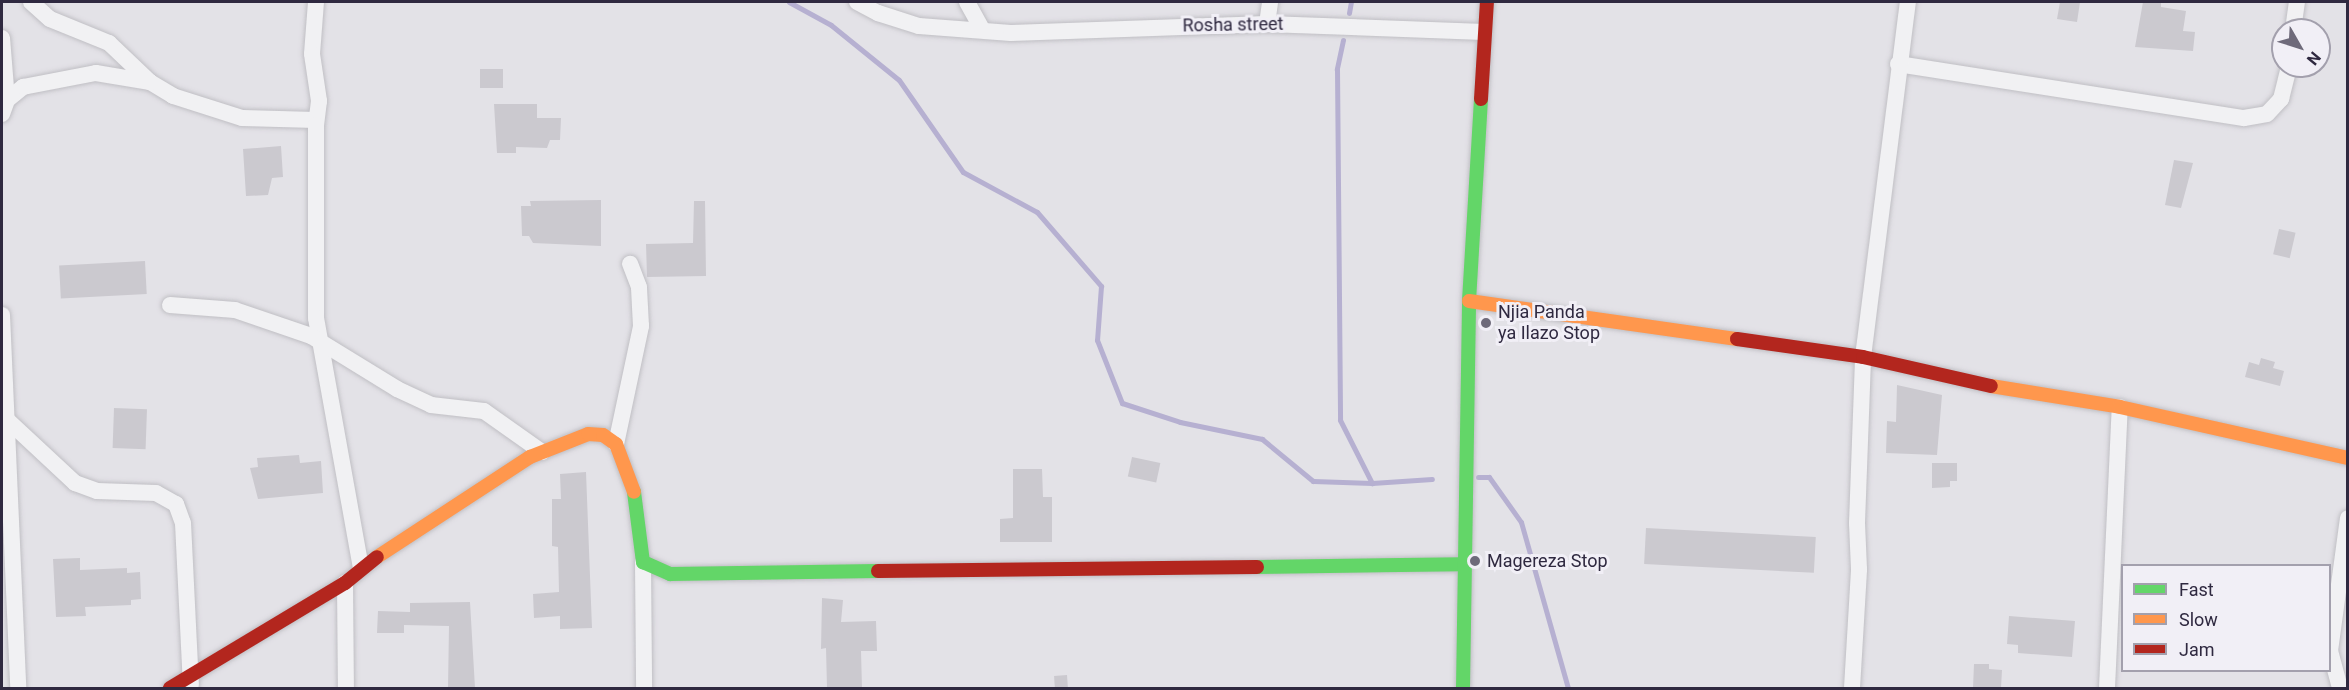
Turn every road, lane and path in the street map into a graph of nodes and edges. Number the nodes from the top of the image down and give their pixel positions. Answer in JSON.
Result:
{"nodes":[{"id":1,"x":31,"y":2,"type":"edge"},
{"id":2,"x":316,"y":2,"type":"edge"},
{"id":3,"x":857,"y":2,"type":"edge"},
{"id":4,"x":967,"y":2,"type":"edge"},
{"id":5,"x":1270,"y":2,"type":"edge"},
{"id":6,"x":1487,"y":2,"type":"edge"},
{"id":7,"x":1908,"y":2,"type":"edge"},
{"id":8,"x":2297,"y":2,"type":"edge"},
{"id":9,"x":2295,"y":18,"type":"edge"},
{"id":10,"x":1267,"y":24,"type":"junction"},
{"id":11,"x":982,"y":29,"type":"junction"},
{"id":12,"x":1484,"y":32,"type":"junction"},
{"id":13,"x":2,"y":38,"type":"edge"},
{"id":14,"x":1898,"y":64,"type":"junction"},
{"id":15,"x":2286,"y":78,"type":"edge"},
{"id":16,"x":150,"y":82,"type":"junction"},
{"id":17,"x":4,"y":107,"type":"edge"},
{"id":18,"x":316,"y":120,"type":"junction"},
{"id":19,"x":630,"y":264,"type":"dead end"},
{"id":20,"x":1469,"y":301,"type":"junction"},
{"id":21,"x":170,"y":305,"type":"dead end"},
{"id":22,"x":2,"y":315,"type":"edge"},
{"id":23,"x":321,"y":341,"type":"junction"},
{"id":24,"x":1863,"y":357,"type":"junction"},
{"id":25,"x":2120,"y":407,"type":"junction"},
{"id":26,"x":5,"y":417,"type":"edge"},
{"id":27,"x":615,"y":444,"type":"junction"},
{"id":28,"x":542,"y":452,"type":"junction"},
{"id":29,"x":2348,"y":458,"type":"edge"},
{"id":30,"x":2348,"y":518,"type":"edge"},
{"id":31,"x":643,"y":562,"type":"junction"},
{"id":32,"x":1462,"y":564,"type":"junction"},
{"id":33,"x":361,"y":567,"type":"junction"},
{"id":34,"x":345,"y":583,"type":"junction"},
{"id":35,"x":2331,"y":644,"type":"edge"},
{"id":36,"x":2331,"y":655,"type":"edge"},
{"id":37,"x":191,"y":681,"type":"edge"},
{"id":38,"x":18,"y":688,"type":"edge"},
{"id":39,"x":170,"y":688,"type":"edge"},
{"id":40,"x":346,"y":688,"type":"edge"},
{"id":41,"x":644,"y":688,"type":"edge"},
{"id":42,"x":1463,"y":688,"type":"edge"},
{"id":43,"x":1852,"y":688,"type":"edge"},
{"id":44,"x":2107,"y":688,"type":"edge"},
{"id":45,"x":2340,"y":688,"type":"edge"}],
"edges":[{"from":1,"to":16,"type":"street"},
{"from":2,"to":18,"type":"street"},
{"from":3,"to":11,"type":"street","name":"Rosha street"},
{"from":4,"to":11,"type":"street"},
{"from":5,"to":10,"type":"street"},
{"from":6,"to":12,"type":"main road"},
{"from":7,"to":14,"type":"street"},
{"from":8,"to":9,"type":"street"},
{"from":10,"to":11,"type":"street","name":"Rosha street"},
{"from":10,"to":12,"type":"street","name":"Rosha street"},
{"from":12,"to":20,"type":"main road"},
{"from":13,"to":17,"type":"street"},
{"from":14,"to":15,"type":"street"},
{"from":14,"to":24,"type":"street"},
{"from":16,"to":17,"type":"street"},
{"from":16,"to":18,"type":"street"},
{"from":18,"to":23,"type":"street"},
{"from":19,"to":27,"type":"street"},
{"from":20,"to":24,"type":"main road"},
{"from":20,"to":32,"type":"main road"},
{"from":21,"to":23,"type":"street"},
{"from":22,"to":26,"type":"street"},
{"from":23,"to":28,"type":"street"},
{"from":23,"to":33,"type":"street"},
{"from":24,"to":25,"type":"main road"},
{"from":24,"to":43,"type":"street"},
{"from":25,"to":29,"type":"main road"},
{"from":25,"to":44,"type":"street"},
{"from":26,"to":37,"type":"street"},
{"from":26,"to":38,"type":"street"},
{"from":27,"to":28,"type":"main road"},
{"from":27,"to":31,"type":"main road"},
{"from":28,"to":33,"type":"main road"},
{"from":30,"to":35,"type":"street"},
{"from":31,"to":32,"type":"main road"},
{"from":31,"to":41,"type":"street"},
{"from":32,"to":42,"type":"main road"},
{"from":33,"to":34,"type":"main road"},
{"from":34,"to":37,"type":"main road"},
{"from":34,"to":40,"type":"street"},
{"from":36,"to":45,"type":"street"},
{"from":37,"to":39,"type":"main road"}]}
